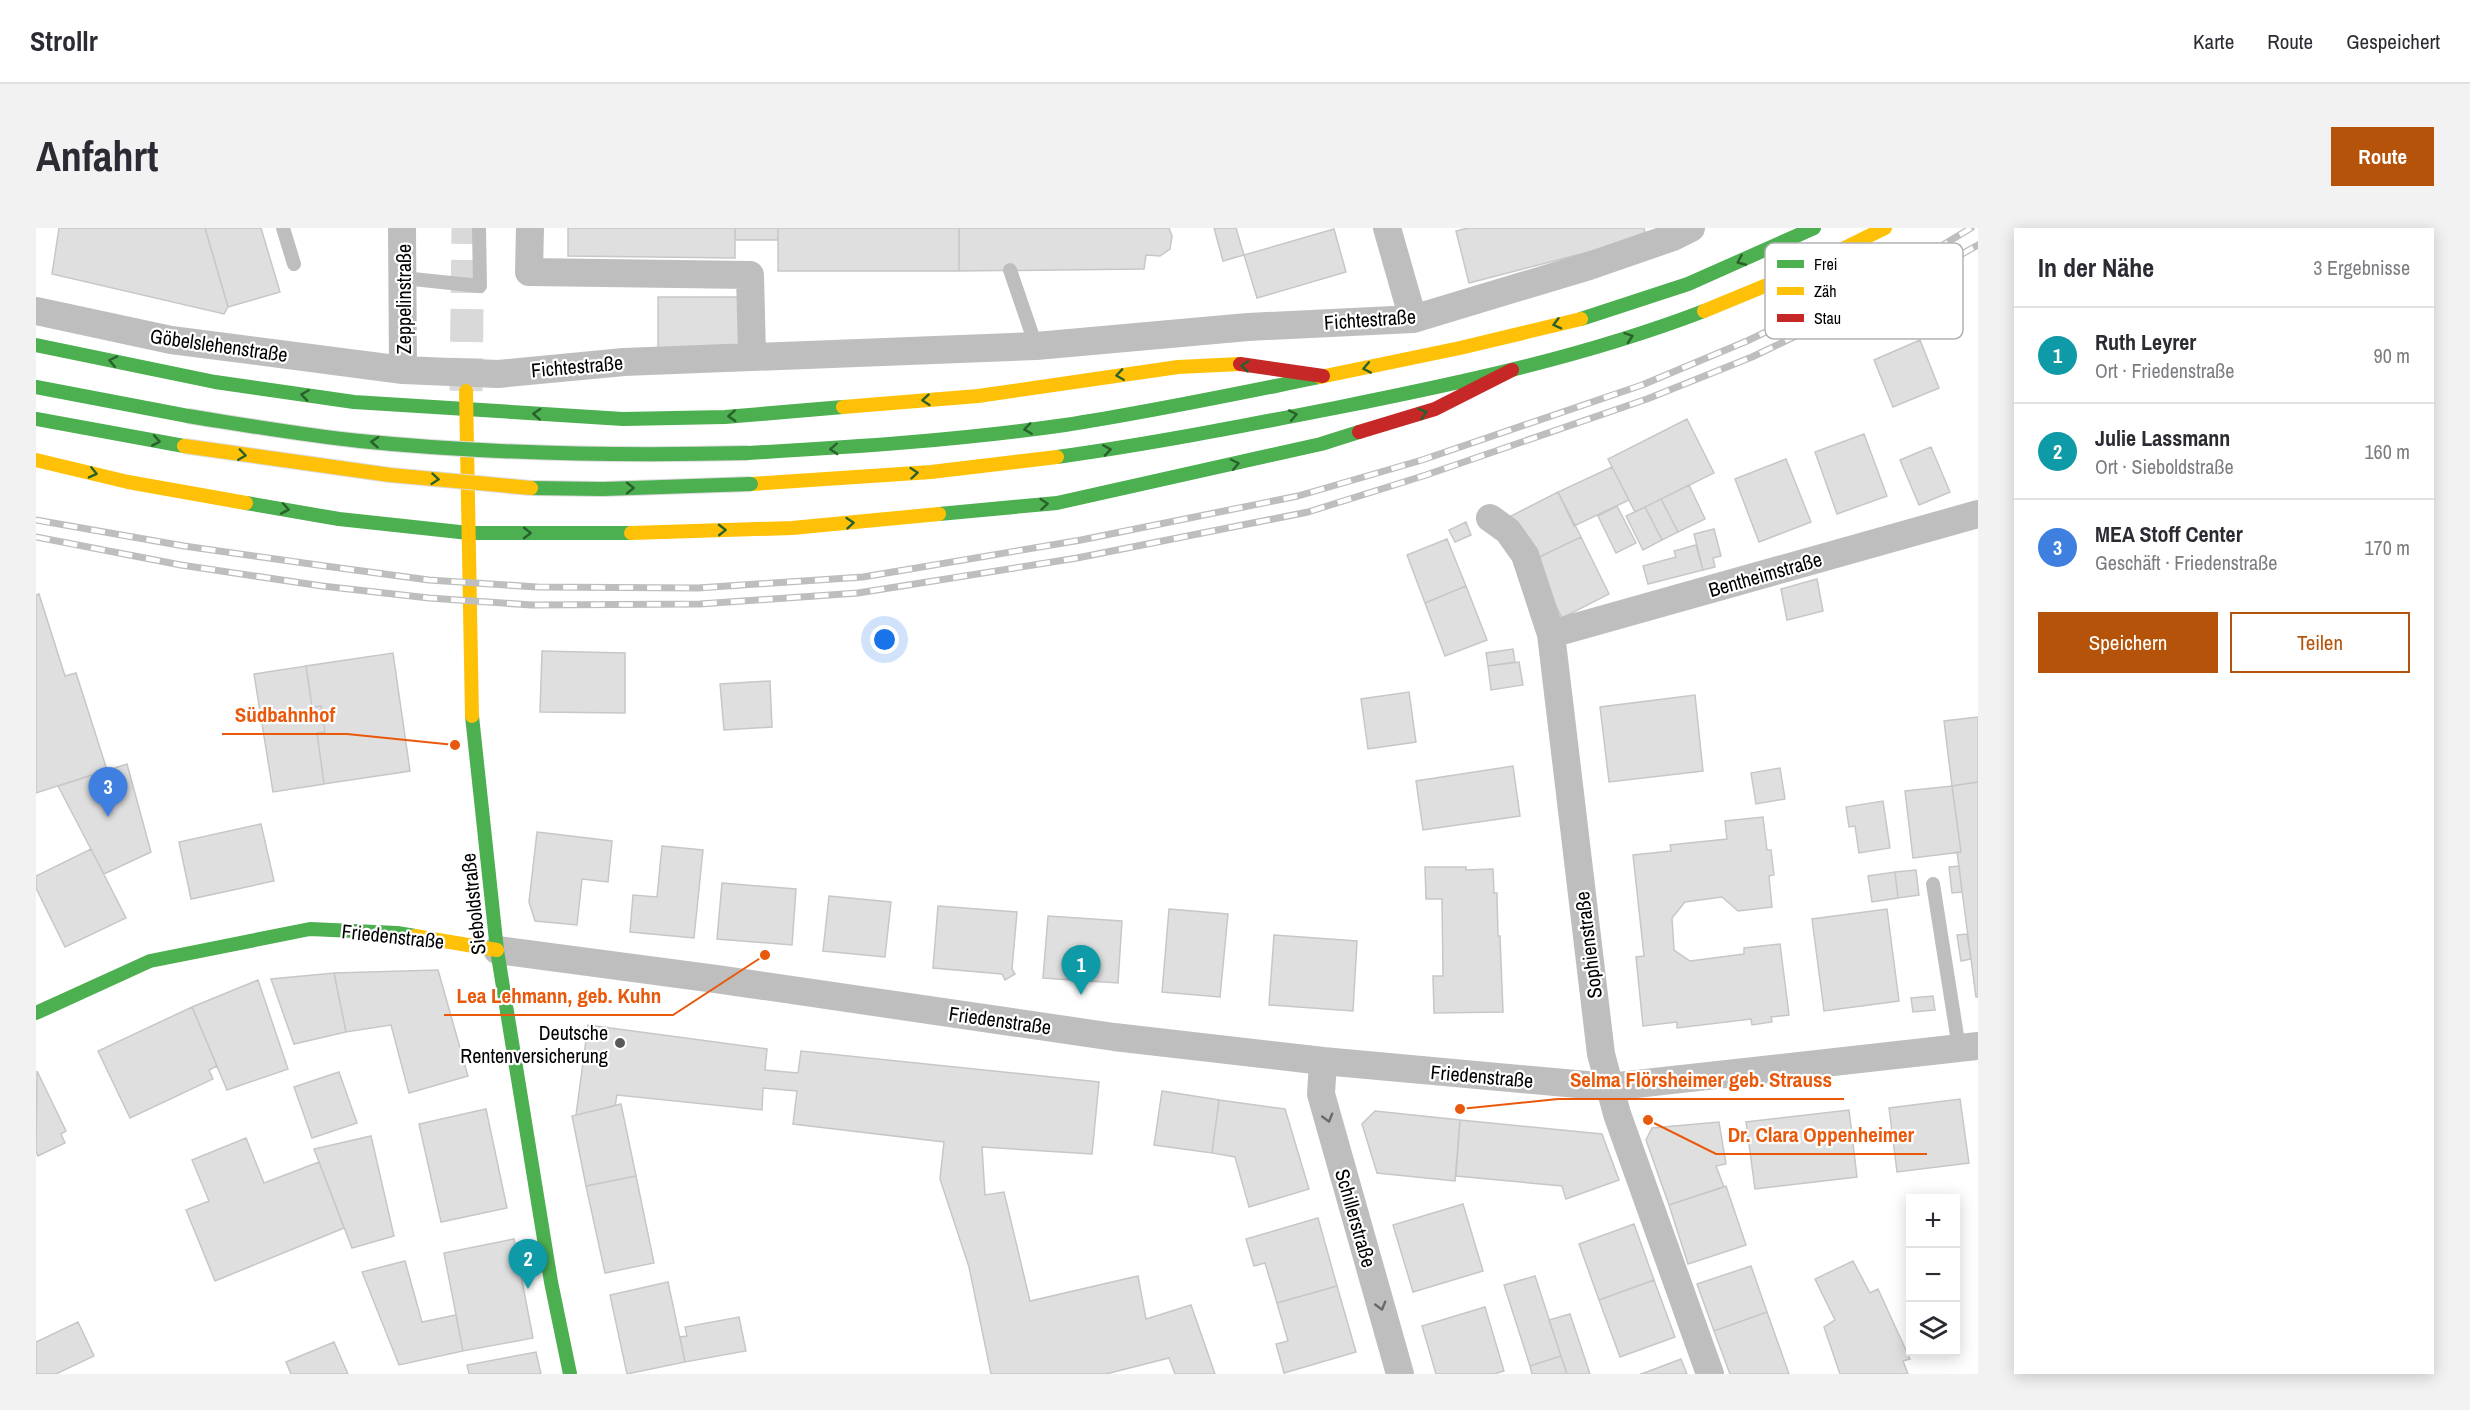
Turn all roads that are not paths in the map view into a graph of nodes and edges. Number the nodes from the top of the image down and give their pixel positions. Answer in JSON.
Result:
{"nodes":[{"id":1,"x":284,"y":228,"type":"edge"},
{"id":2,"x":402,"y":228,"type":"edge"},
{"id":3,"x":479,"y":228,"type":"edge"},
{"id":4,"x":530,"y":228,"type":"edge"},
{"id":5,"x":1387,"y":228,"type":"edge"},
{"id":6,"x":1691,"y":228,"type":"edge"},
{"id":7,"x":1814,"y":228,"type":"edge"},
{"id":8,"x":1885,"y":228,"type":"edge"},
{"id":9,"x":1780,"y":243,"type":"edge"},
{"id":10,"x":1854,"y":243,"type":"edge"},
{"id":11,"x":1765,"y":250,"type":"edge"},
{"id":12,"x":294,"y":264,"type":"dead end"},
{"id":13,"x":1010,"y":270,"type":"dead end"},
{"id":14,"x":403,"y":278,"type":"junction"},
{"id":15,"x":1765,"y":285,"type":"edge"},
{"id":16,"x":36,"y":311,"type":"edge"},
{"id":17,"x":1413,"y":319,"type":"junction"},
{"id":18,"x":36,"y":345,"type":"edge"},
{"id":19,"x":1036,"y":346,"type":"junction"},
{"id":20,"x":752,"y":355,"type":"junction"},
{"id":21,"x":403,"y":370,"type":"junction"},
{"id":22,"x":1512,"y":370,"type":"junction"},
{"id":23,"x":1323,"y":376,"type":"junction"},
{"id":24,"x":36,"y":387,"type":"edge"},
{"id":25,"x":466,"y":391,"type":"tunnel mouth"},
{"id":26,"x":467,"y":410,"type":"junction"},
{"id":27,"x":36,"y":419,"type":"edge"},
{"id":28,"x":36,"y":460,"type":"edge"},
{"id":29,"x":1978,"y":514,"type":"edge"},
{"id":30,"x":1490,"y":518,"type":"dead end"},
{"id":31,"x":469,"y":533,"type":"junction"},
{"id":32,"x":1551,"y":634,"type":"junction"},
{"id":33,"x":1933,"y":884,"type":"dead end"},
{"id":34,"x":497,"y":950,"type":"junction"},
{"id":35,"x":36,"y":1013,"type":"edge"},
{"id":36,"x":1969,"y":1047,"type":"edge"},
{"id":37,"x":1323,"y":1061,"type":"junction"},
{"id":38,"x":1609,"y":1088,"type":"junction"},
{"id":39,"x":570,"y":1374,"type":"edge"},
{"id":40,"x":1400,"y":1374,"type":"edge"},
{"id":41,"x":1710,"y":1374,"type":"edge"}],
"edges":[{"from":1,"to":12,"type":"lane"},
{"from":2,"to":14,"type":"street","name":"Zeppelinstraße"},
{"from":3,"to":14,"type":"lane"},
{"from":4,"to":20,"type":"street"},
{"from":5,"to":17,"type":"street"},
{"from":6,"to":17,"type":"street","name":"Fichtestraße"},
{"from":7,"to":9,"type":"main road","one_way":true},
{"from":10,"to":8,"type":"main road","one_way":true},
{"from":11,"to":23,"type":"main road","one_way":true},
{"from":13,"to":19,"type":"lane"},
{"from":14,"to":21,"type":"street","name":"Zeppelinstraße"},
{"from":22,"to":15,"type":"main road","one_way":true},
{"from":16,"to":21,"type":"street","name":"Göbelslehenstraße"},
{"from":17,"to":19,"type":"street","name":"Fichtestraße"},
{"from":26,"to":18,"type":"main road","one_way":true},
{"from":19,"to":20,"type":"street","name":"Fichtestraße"},
{"from":20,"to":21,"type":"street","name":"Fichtestraße"},
{"from":27,"to":22,"type":"main road","one_way":true,"bridge":true},
{"from":31,"to":22,"type":"main road","one_way":true},
{"from":23,"to":24,"type":"main road","one_way":true,"bridge":true},
{"from":23,"to":26,"type":"main road","one_way":true},
{"from":25,"to":26,"type":"main road"},
{"from":26,"to":31,"type":"main road"},
{"from":28,"to":31,"type":"main road","one_way":true},
{"from":29,"to":32,"type":"street","name":"Bentheimstraße"},
{"from":30,"to":32,"type":"street","name":"Sophienstraße"},
{"from":31,"to":34,"type":"main road","name":"Sieboldstraße"},
{"from":32,"to":38,"type":"street","name":"Sophienstraße"},
{"from":33,"to":36,"type":"lane"},
{"from":34,"to":35,"type":"main road","name":"Friedenstraße"},
{"from":34,"to":37,"type":"street","name":"Friedenstraße"},
{"from":34,"to":39,"type":"main road","name":"Sieboldstraße"},
{"from":36,"to":38,"type":"street","name":"Friedenstraße"},
{"from":37,"to":38,"type":"street","name":"Friedenstraße"},
{"from":37,"to":40,"type":"street","name":"Schillerstraße","one_way":true},
{"from":38,"to":41,"type":"street","name":"Sophienstraße"}]}
